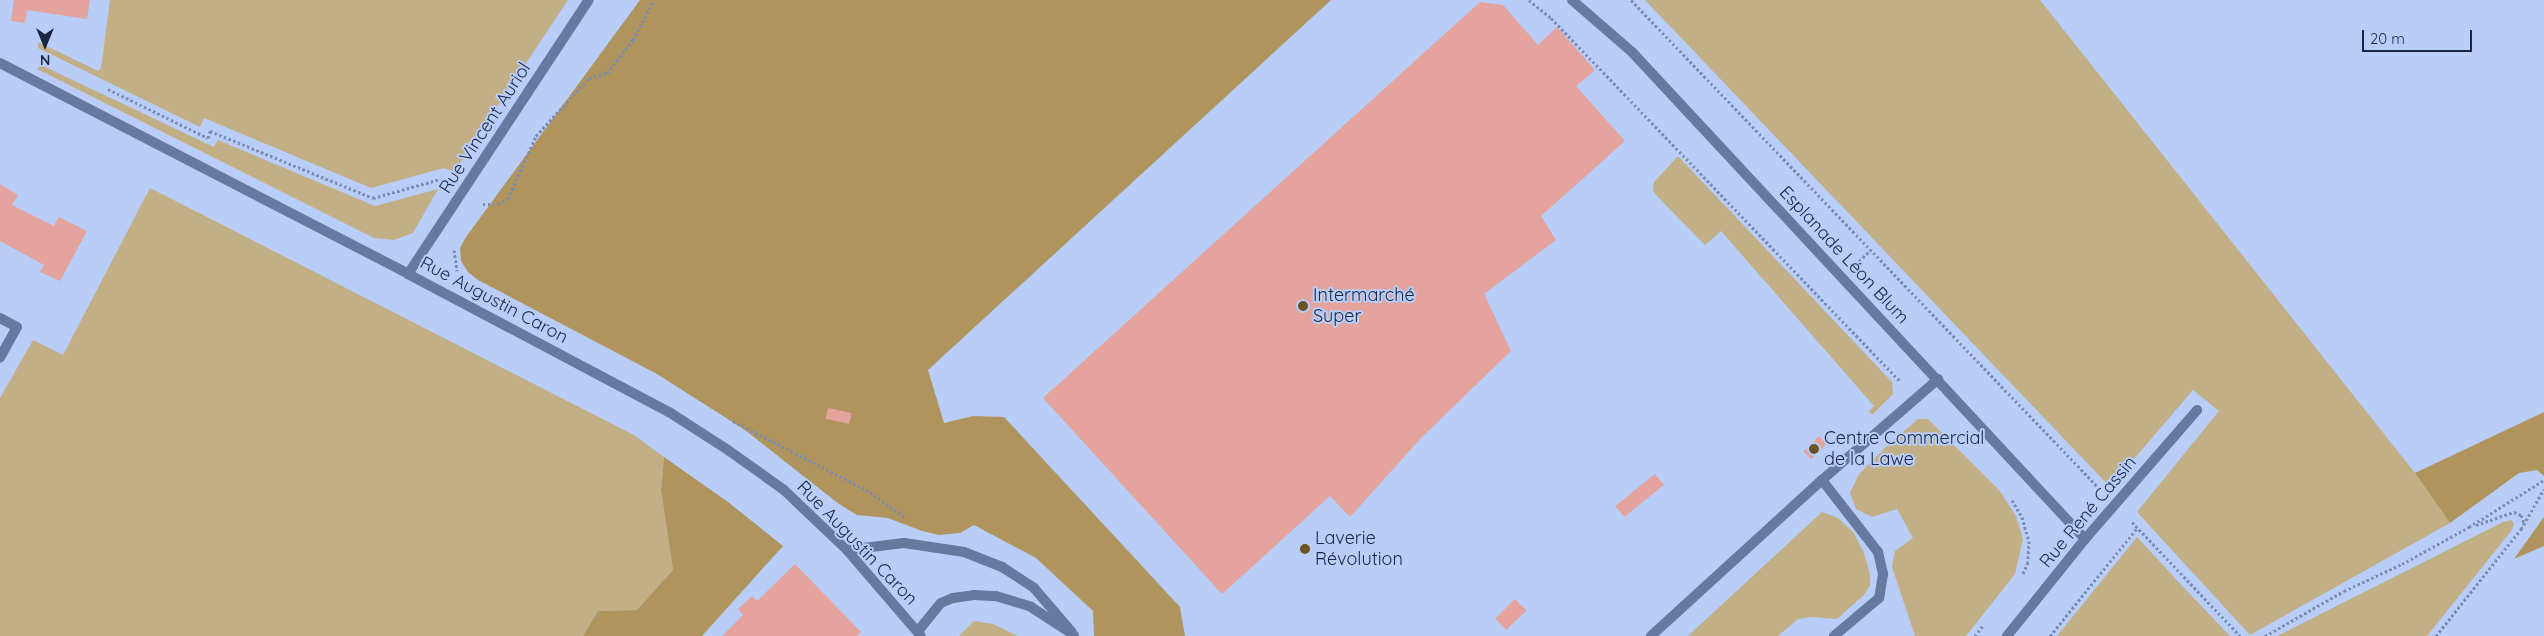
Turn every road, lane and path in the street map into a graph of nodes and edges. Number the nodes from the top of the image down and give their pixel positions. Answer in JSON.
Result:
{"nodes":[{"id":1,"x":589,"y":0,"type":"edge"},
{"id":2,"x":654,"y":0,"type":"edge"},
{"id":3,"x":1529,"y":0,"type":"edge"},
{"id":4,"x":1572,"y":0,"type":"edge"},
{"id":5,"x":1632,"y":0,"type":"edge"},
{"id":6,"x":0,"y":63,"type":"edge"},
{"id":7,"x":104,"y":86,"type":"dead end"},
{"id":8,"x":463,"y":192,"type":"junction"},
{"id":9,"x":408,"y":274,"type":"junction"},
{"id":10,"x":0,"y":318,"type":"edge"},
{"id":11,"x":0,"y":358,"type":"edge"},
{"id":12,"x":1938,"y":380,"type":"junction"},
{"id":13,"x":1917,"y":398,"type":"junction"},
{"id":14,"x":2197,"y":410,"type":"dead end"},
{"id":15,"x":786,"y":449,"type":"dead end"},
{"id":16,"x":1822,"y":480,"type":"junction"},
{"id":17,"x":2544,"y":480,"type":"edge"},
{"id":18,"x":2544,"y":488,"type":"edge"},
{"id":19,"x":2009,"y":495,"type":"dead end"},
{"id":20,"x":2115,"y":504,"type":"junction"},
{"id":21,"x":2523,"y":526,"type":"junction"},
{"id":22,"x":2469,"y":527,"type":"junction"},
{"id":23,"x":2137,"y":528,"type":"junction"},
{"id":24,"x":2084,"y":539,"type":"junction"},
{"id":25,"x":938,"y":548,"type":"junction"},
{"id":26,"x":847,"y":550,"type":"junction"},
{"id":27,"x":2023,"y":575,"type":"dead end"},
{"id":28,"x":1987,"y":621,"type":"dead end"},
{"id":29,"x":920,"y":634,"type":"edge"},
{"id":30,"x":1074,"y":635,"type":"edge"},
{"id":31,"x":1651,"y":636,"type":"edge"},
{"id":32,"x":1834,"y":636,"type":"edge"},
{"id":33,"x":1975,"y":636,"type":"edge"},
{"id":34,"x":2007,"y":636,"type":"edge"},
{"id":35,"x":2050,"y":636,"type":"edge"},
{"id":36,"x":2240,"y":636,"type":"edge"},
{"id":37,"x":2265,"y":636,"type":"edge"},
{"id":38,"x":2436,"y":636,"type":"edge"}],
"edges":[{"from":1,"to":8,"type":"street","name":"Rue Vincent Auriol"},
{"from":2,"to":8,"type":"path"},
{"from":3,"to":13,"type":"path"},
{"from":4,"to":12,"type":"street","name":"Esplanade Léon Blum"},
{"from":5,"to":20,"type":"path"},
{"from":6,"to":9,"type":"street","name":"Rue Augustin Caron"},
{"from":7,"to":8,"type":"path"},
{"from":8,"to":9,"type":"street","name":"Rue Vincent Auriol"},
{"from":9,"to":26,"type":"street","name":"Rue Augustin Caron"},
{"from":10,"to":11,"type":"street"},
{"from":12,"to":13,"type":"street"},
{"from":12,"to":24,"type":"street","name":"Esplanade Léon Blum"},
{"from":13,"to":16,"type":"street"},
{"from":14,"to":20,"type":"street","name":"Rue René Cassin"},
{"from":15,"to":25,"type":"path"},
{"from":16,"to":31,"type":"street"},
{"from":16,"to":32,"type":"street"},
{"from":17,"to":22,"type":"path"},
{"from":18,"to":21,"type":"path"},
{"from":19,"to":27,"type":"path"},
{"from":20,"to":23,"type":"path"},
{"from":20,"to":24,"type":"street","name":"Rue René Cassin"},
{"from":21,"to":22,"type":"path"},
{"from":21,"to":38,"type":"path"},
{"from":22,"to":37,"type":"path"},
{"from":23,"to":35,"type":"path"},
{"from":23,"to":36,"type":"path"},
{"from":24,"to":34,"type":"street","name":"Rue René Cassin"},
{"from":25,"to":26,"type":"street"},
{"from":25,"to":30,"type":"street"},
{"from":26,"to":29,"type":"street","name":"Rue Augustin Caron"},
{"from":28,"to":33,"type":"path"},
{"from":29,"to":30,"type":"street"}]}
